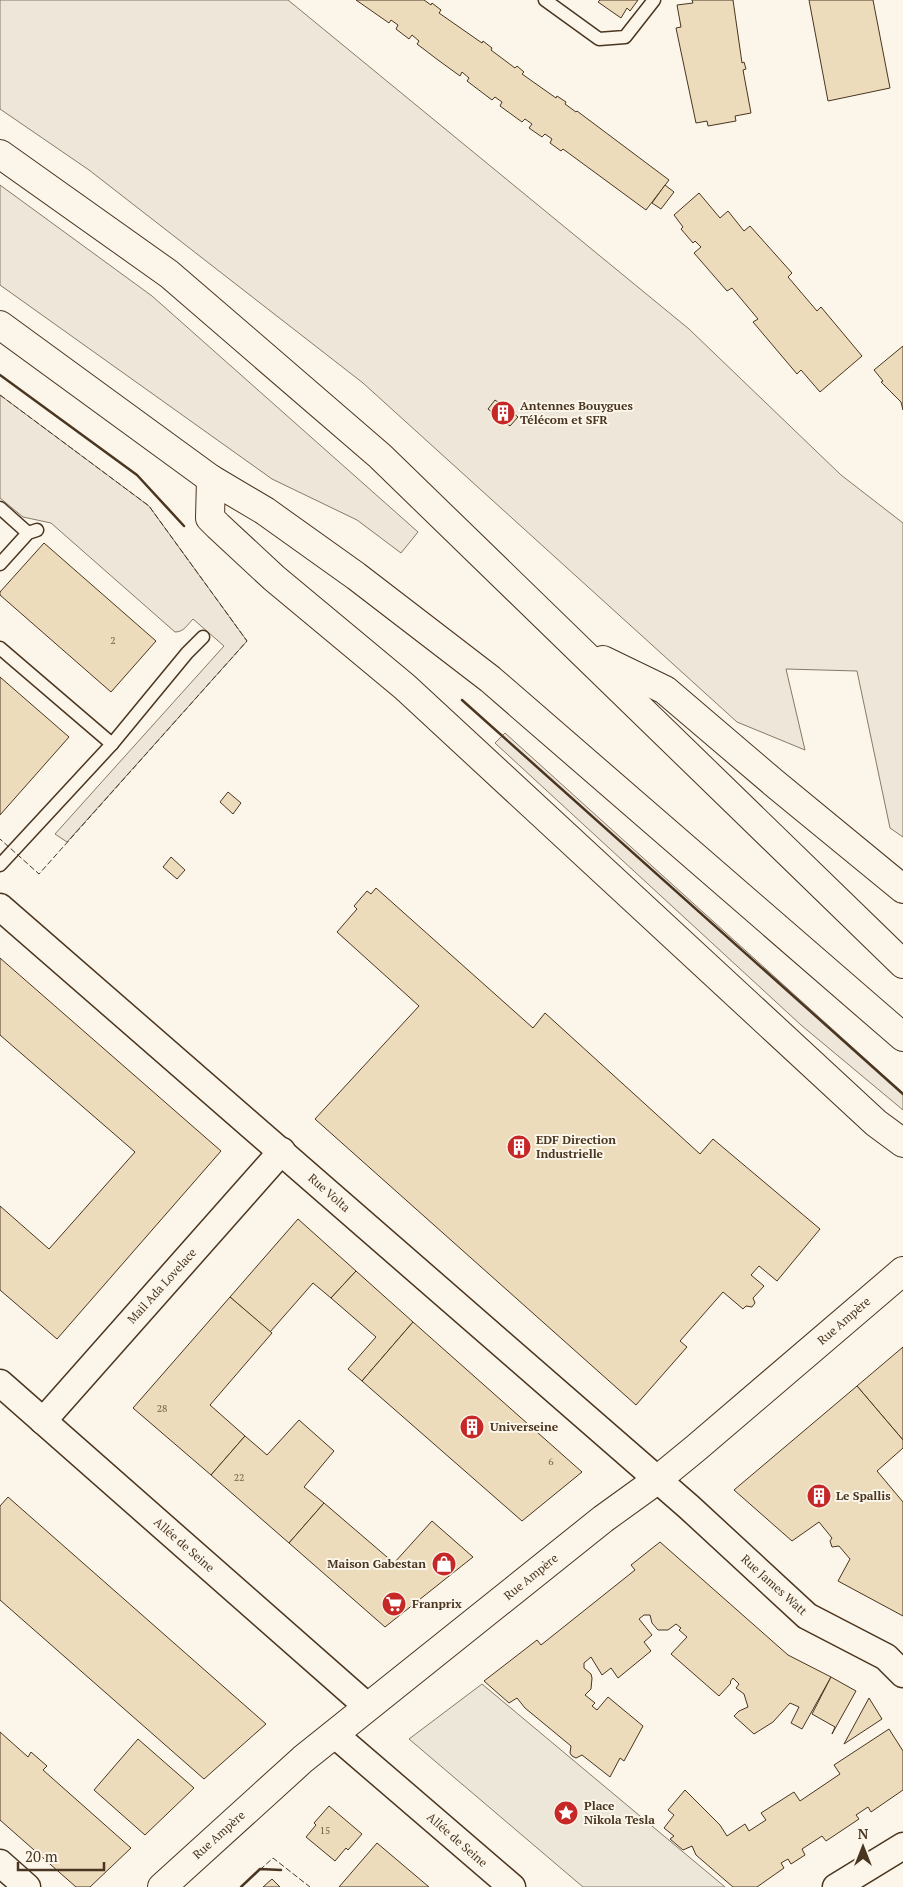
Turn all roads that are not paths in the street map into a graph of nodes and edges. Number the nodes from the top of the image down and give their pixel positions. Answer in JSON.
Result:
{"nodes":[{"id":1,"x":545,"y":0,"type":"edge"},
{"id":2,"x":654,"y":0,"type":"edge"},
{"id":3,"x":0,"y":154,"type":"edge"},
{"id":4,"x":0,"y":325,"type":"edge"},
{"id":5,"x":211,"y":479,"type":"junction"},
{"id":6,"x":0,"y":508,"type":"edge"},
{"id":7,"x":0,"y":564,"type":"edge"},
{"id":8,"x":203,"y":637,"type":"dead end"},
{"id":9,"x":0,"y":648,"type":"edge"},
{"id":10,"x":579,"y":648,"type":"junction"},
{"id":11,"x":112,"y":744,"type":"junction"},
{"id":12,"x":0,"y":865,"type":"edge"},
{"id":13,"x":903,"y":890,"type":"edge"},
{"id":14,"x":0,"y":907,"type":"edge"},
{"id":15,"x":898,"y":958,"type":"edge"},
{"id":16,"x":903,"y":1037,"type":"edge"},
{"id":17,"x":903,"y":1143,"type":"edge"},
{"id":18,"x":282,"y":1151,"type":"junction"},
{"id":19,"x":903,"y":1271,"type":"edge"},
{"id":20,"x":0,"y":1383,"type":"edge"},
{"id":21,"x":43,"y":1421,"type":"junction"},
{"id":22,"x":657,"y":1480,"type":"junction"},
{"id":23,"x":903,"y":1674,"type":"edge"},
{"id":24,"x":368,"y":1707,"type":"junction"},
{"id":25,"x":334,"y":1734,"type":"junction"},
{"id":26,"x":903,"y":1846,"type":"edge"},
{"id":27,"x":0,"y":1863,"type":"edge"},
{"id":28,"x":27,"y":1887,"type":"edge"},
{"id":29,"x":162,"y":1887,"type":"edge"},
{"id":30,"x":512,"y":1887,"type":"edge"},
{"id":31,"x":836,"y":1887,"type":"edge"}],
"edges":[{"from":1,"to":2,"type":"lane"},
{"from":3,"to":10,"type":"main road"},
{"from":4,"to":5,"type":"main road"},
{"from":5,"to":16,"type":"main road"},
{"from":5,"to":17,"type":"main road"},
{"from":6,"to":7,"type":"lane"},
{"from":8,"to":11,"type":"lane"},
{"from":9,"to":11,"type":"lane"},
{"from":10,"to":13,"type":"main road"},
{"from":10,"to":15,"type":"main road"},
{"from":11,"to":12,"type":"lane"},
{"from":14,"to":18,"type":"street","name":"Rue Volta"},
{"from":18,"to":21,"type":"street","name":"Mail Ada Lovelace"},
{"from":18,"to":22,"type":"street","name":"Rue Volta"},
{"from":19,"to":22,"type":"main road","name":"Rue Ampère"},
{"from":20,"to":21,"type":"street","name":"Allée de Seine"},
{"from":21,"to":24,"type":"street","name":"Allée de Seine"},
{"from":22,"to":23,"type":"street","name":"Rue James Watt"},
{"from":22,"to":24,"type":"main road","name":"Rue Ampère"},
{"from":24,"to":25,"type":"main road","name":"Rue Ampère"},
{"from":25,"to":29,"type":"main road","name":"Rue Ampère"},
{"from":25,"to":30,"type":"street","name":"Allée de Seine"},
{"from":26,"to":31,"type":"street"},
{"from":27,"to":28,"type":"street"}]}
